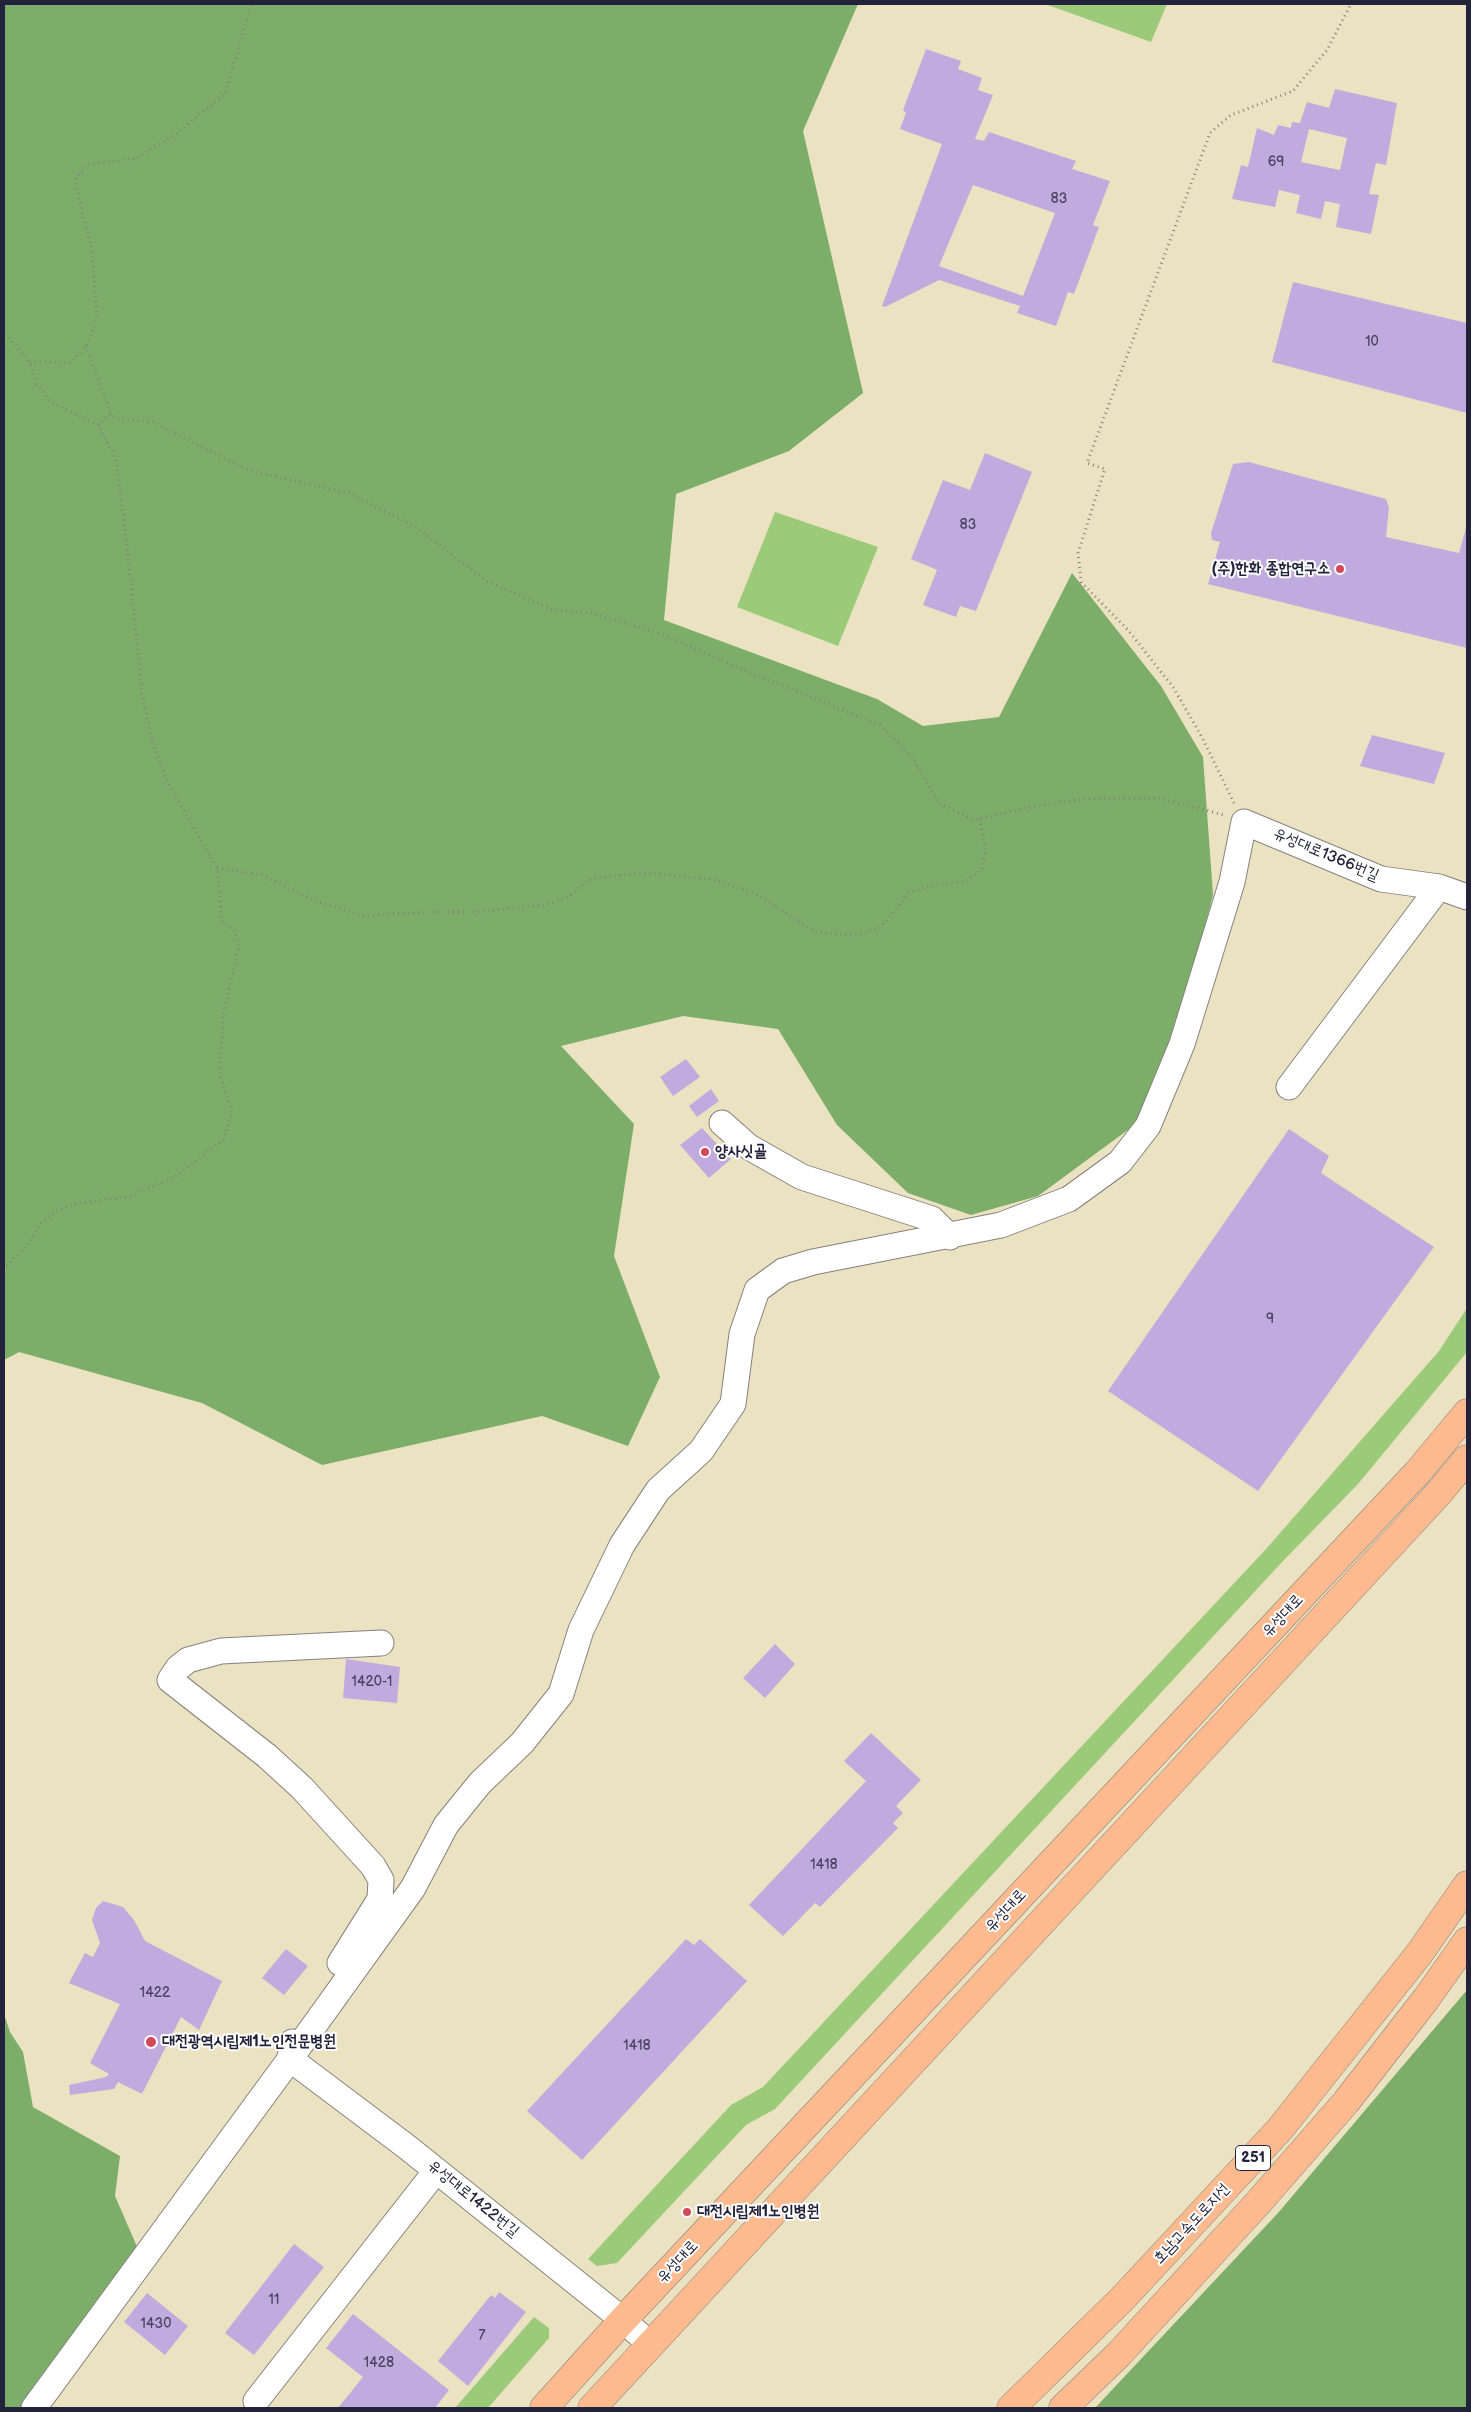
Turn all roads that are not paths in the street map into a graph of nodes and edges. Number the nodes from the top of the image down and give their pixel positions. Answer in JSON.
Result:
{"nodes":[{"id":1,"x":1439,"y":887,"type":"junction"},
{"id":2,"x":1467,"y":897,"type":"edge"},
{"id":3,"x":1289,"y":1087,"type":"dead end"},
{"id":4,"x":722,"y":1123,"type":"dead end"},
{"id":5,"x":950,"y":1237,"type":"junction"},
{"id":6,"x":1467,"y":1413,"type":"edge"},
{"id":7,"x":1467,"y":1459,"type":"edge"},
{"id":8,"x":381,"y":1643,"type":"dead end"},
{"id":9,"x":1467,"y":1885,"type":"edge"},
{"id":10,"x":1467,"y":1941,"type":"edge"},
{"id":11,"x":290,"y":2059,"type":"junction"},
{"id":12,"x":436,"y":2171,"type":"junction"},
{"id":13,"x":624,"y":2320,"type":"junction"},
{"id":14,"x":651,"y":2345,"type":"junction"},
{"id":15,"x":256,"y":2401,"type":"dead end"},
{"id":16,"x":34,"y":2408,"type":"edge"},
{"id":17,"x":544,"y":2408,"type":"edge"},
{"id":18,"x":592,"y":2408,"type":"edge"},
{"id":19,"x":1011,"y":2408,"type":"edge"},
{"id":20,"x":1062,"y":2408,"type":"edge"}],
"edges":[{"from":1,"to":2,"type":"street","name":"유성대로1366번길"},
{"from":1,"to":3,"type":"street"},
{"from":1,"to":5,"type":"street","name":"유성대로1366번길"},
{"from":4,"to":5,"type":"street"},
{"from":5,"to":11,"type":"street"},
{"from":6,"to":13,"type":"main road","name":"유성대로"},
{"from":7,"to":14,"type":"main road","name":"유성대로"},
{"from":8,"to":11,"type":"street"},
{"from":9,"to":19,"type":"main road","name":"호남고속도로지선","number":"251"},
{"from":10,"to":20,"type":"main road","name":"호남고속도로지선","number":"251"},
{"from":11,"to":12,"type":"street","name":"유성대로1422번길"},
{"from":11,"to":16,"type":"street"},
{"from":12,"to":13,"type":"street","name":"유성대로1422번길"},
{"from":12,"to":15,"type":"street"},
{"from":13,"to":14,"type":"street","name":"유성대로1422번길"},
{"from":13,"to":17,"type":"main road","name":"유성대로"},
{"from":14,"to":18,"type":"main road","name":"유성대로"}]}
